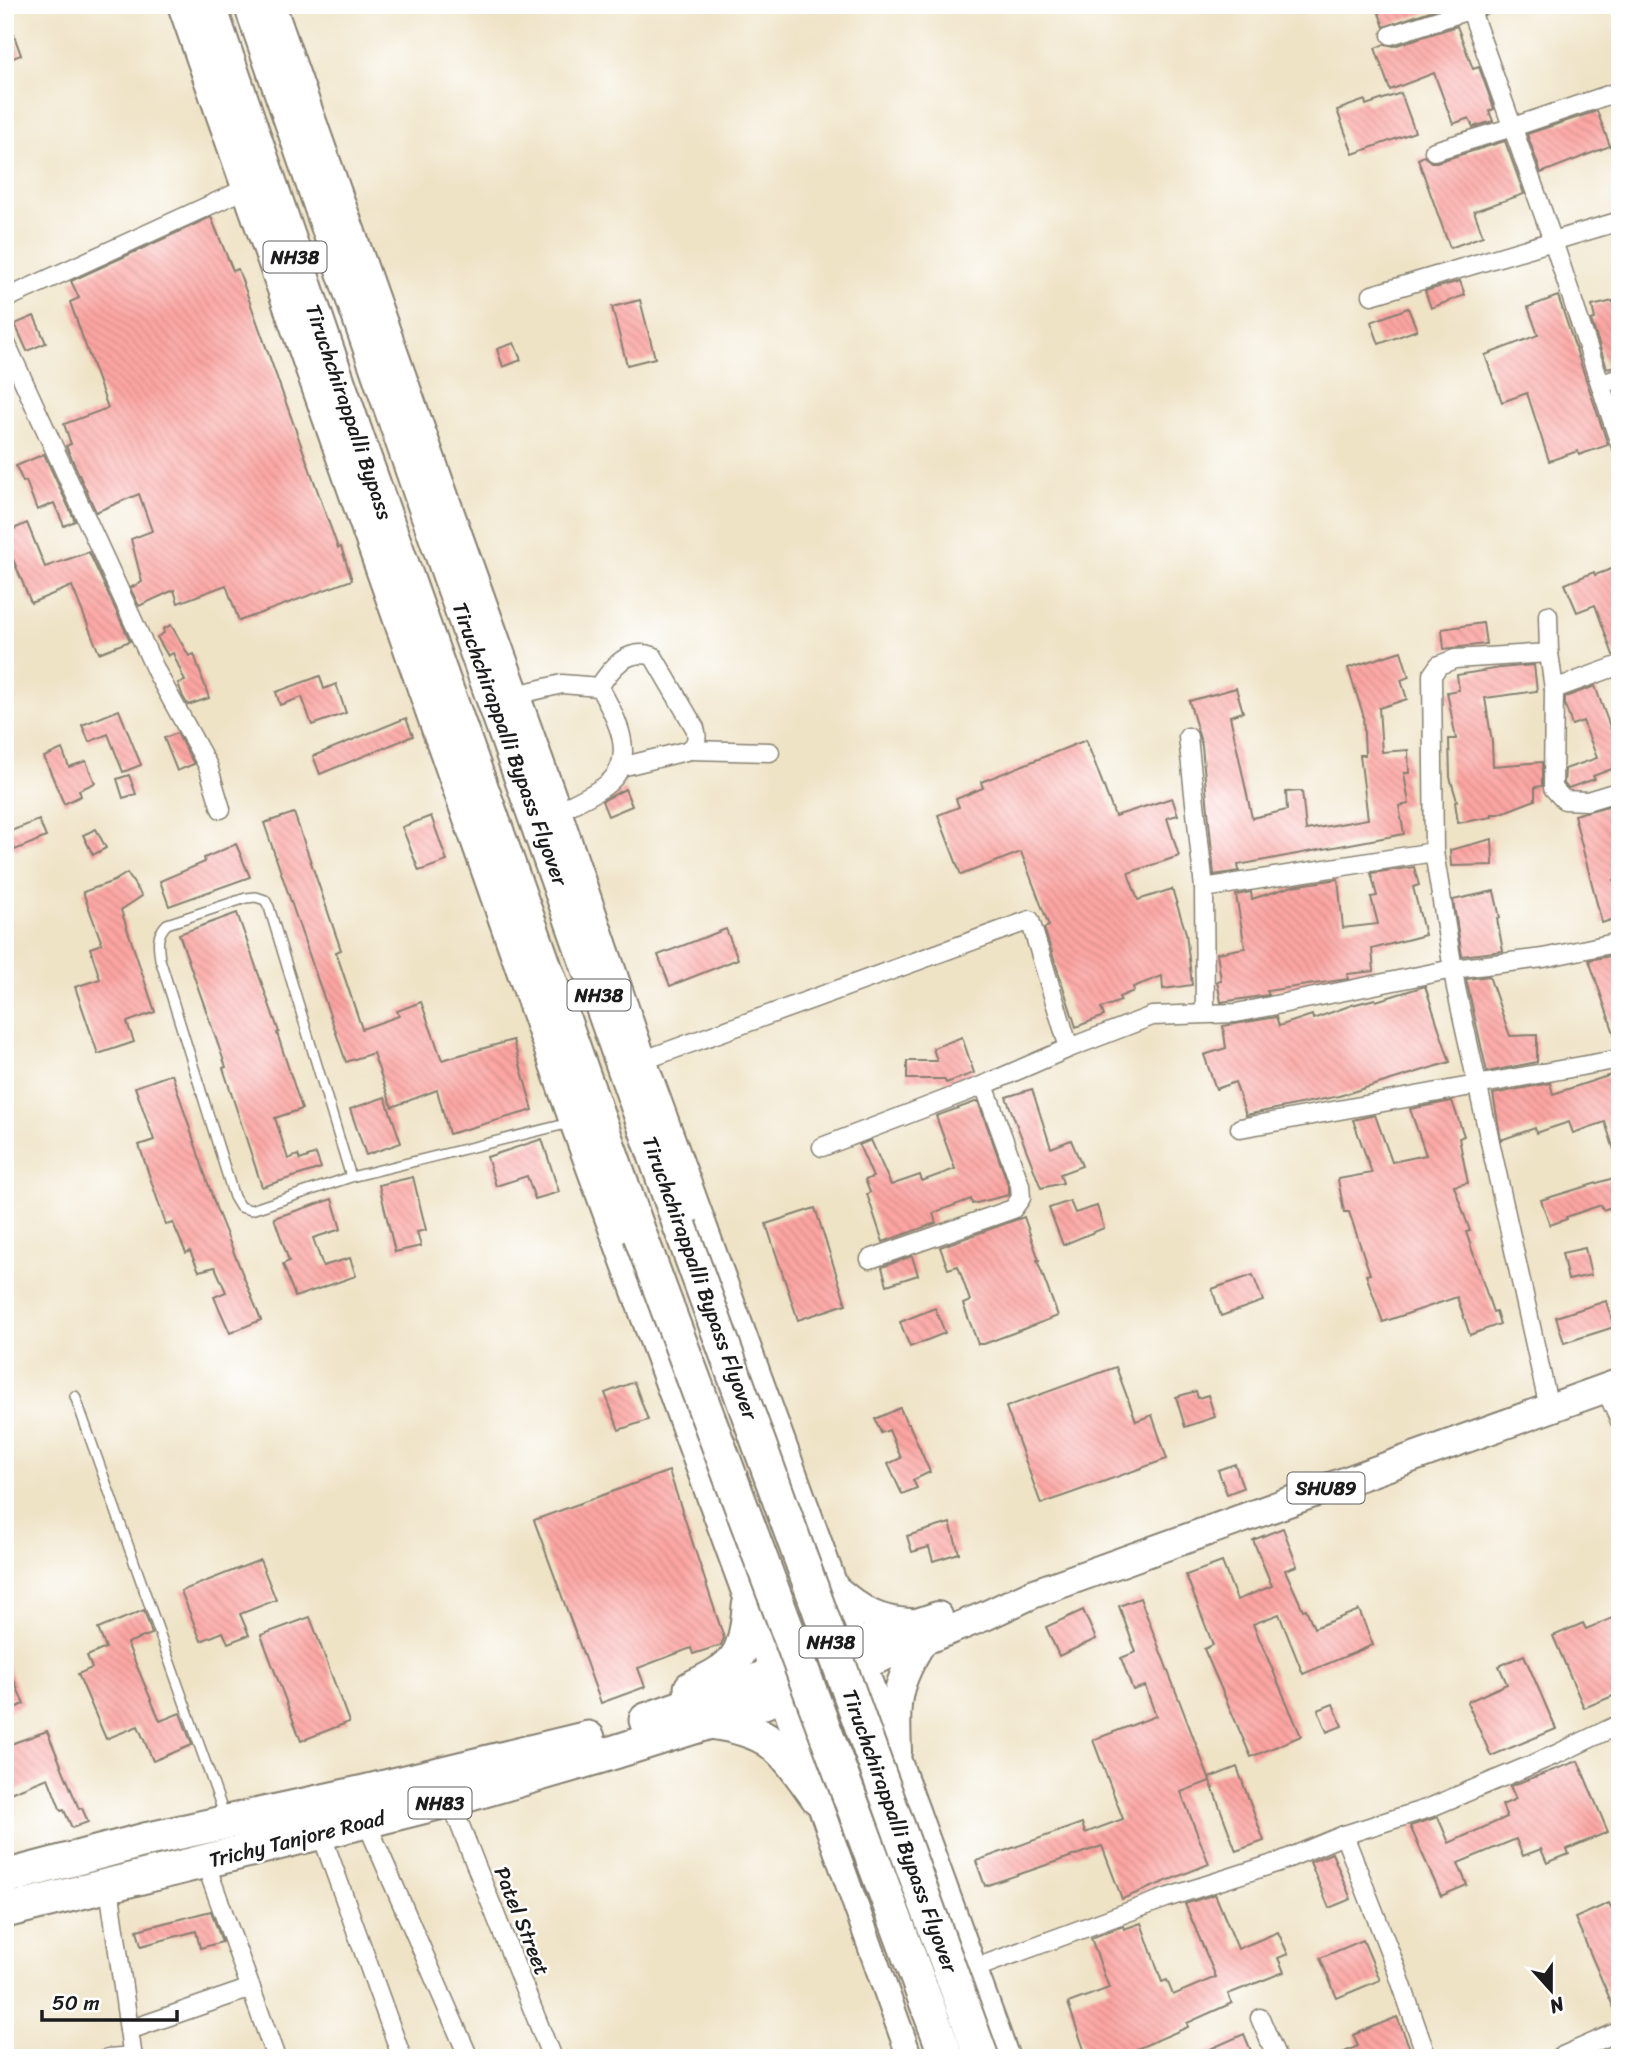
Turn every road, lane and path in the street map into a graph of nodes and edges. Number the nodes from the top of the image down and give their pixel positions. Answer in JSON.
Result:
{"nodes":[{"id":1,"x":180,"y":5,"type":"edge"},
{"id":2,"x":209,"y":5,"type":"edge"},
{"id":3,"x":251,"y":5,"type":"edge"},
{"id":4,"x":274,"y":5,"type":"edge"},
{"id":5,"x":1475,"y":7,"type":"edge"},
{"id":6,"x":1391,"y":35,"type":"dead end"},
{"id":7,"x":1620,"y":91,"type":"edge"},
{"id":8,"x":1513,"y":127,"type":"junction"},
{"id":9,"x":1434,"y":151,"type":"dead end"},
{"id":10,"x":245,"y":190,"type":"junction"},
{"id":11,"x":1620,"y":221,"type":"edge"},
{"id":12,"x":1553,"y":241,"type":"junction"},
{"id":13,"x":1372,"y":295,"type":"dead end"},
{"id":14,"x":5,"y":299,"type":"edge"},
{"id":15,"x":5,"y":341,"type":"edge"},
{"id":16,"x":1620,"y":379,"type":"edge"},
{"id":17,"x":1601,"y":384,"type":"junction"},
{"id":18,"x":1620,"y":444,"type":"edge"},
{"id":19,"x":422,"y":498,"type":"junction"},
{"id":20,"x":453,"y":516,"type":"junction"},
{"id":21,"x":1548,"y":615,"type":"dead end"},
{"id":22,"x":1549,"y":653,"type":"junction"},
{"id":23,"x":1620,"y":665,"type":"edge"},
{"id":24,"x":598,"y":687,"type":"junction"},
{"id":25,"x":1554,"y":689,"type":"junction"},
{"id":26,"x":516,"y":695,"type":"junction"},
{"id":27,"x":1188,"y":737,"type":"dead end"},
{"id":28,"x":690,"y":750,"type":"junction"},
{"id":29,"x":771,"y":752,"type":"dead end"},
{"id":30,"x":621,"y":767,"type":"junction"},
{"id":31,"x":478,"y":778,"type":"joint"},
{"id":32,"x":1620,"y":791,"type":"edge"},
{"id":33,"x":221,"y":809,"type":"dead end"},
{"id":34,"x":559,"y":811,"type":"junction"},
{"id":35,"x":1434,"y":852,"type":"junction"},
{"id":36,"x":1204,"y":888,"type":"junction"},
{"id":37,"x":1620,"y":942,"type":"edge"},
{"id":38,"x":1453,"y":969,"type":"junction"},
{"id":39,"x":1205,"y":1013,"type":"junction"},
{"id":40,"x":1069,"y":1048,"type":"junction"},
{"id":41,"x":1620,"y":1059,"type":"edge"},
{"id":42,"x":644,"y":1060,"type":"junction"},
{"id":43,"x":984,"y":1085,"type":"junction"},
{"id":44,"x":1478,"y":1086,"type":"junction"},
{"id":45,"x":572,"y":1122,"type":"junction"},
{"id":46,"x":1240,"y":1128,"type":"dead end"},
{"id":47,"x":822,"y":1147,"type":"dead end"},
{"id":48,"x":351,"y":1177,"type":"junction"},
{"id":49,"x":870,"y":1259,"type":"dead end"},
{"id":50,"x":1613,"y":1386,"type":"edge"},
{"id":51,"x":75,"y":1395,"type":"dead end"},
{"id":52,"x":1549,"y":1408,"type":"junction"},
{"id":53,"x":1620,"y":1422,"type":"edge"},
{"id":54,"x":838,"y":1591,"type":"junction"},
{"id":55,"x":749,"y":1606,"type":"junction"},
{"id":56,"x":918,"y":1632,"type":"junction"},
{"id":57,"x":861,"y":1654,"type":"junction"},
{"id":58,"x":777,"y":1685,"type":"junction"},
{"id":59,"x":710,"y":1723,"type":"junction"},
{"id":60,"x":635,"y":1724,"type":"junction"},
{"id":61,"x":1620,"y":1724,"type":"edge"},
{"id":62,"x":897,"y":1752,"type":"junction"},
{"id":63,"x":818,"y":1798,"type":"junction"},
{"id":64,"x":450,"y":1800,"type":"junction"},
{"id":65,"x":366,"y":1821,"type":"junction"},
{"id":66,"x":227,"y":1822,"type":"junction"},
{"id":67,"x":321,"y":1833,"type":"junction"},
{"id":68,"x":1344,"y":1835,"type":"junction"},
{"id":69,"x":205,"y":1862,"type":"junction"},
{"id":70,"x":5,"y":1877,"type":"edge"},
{"id":71,"x":109,"y":1887,"type":"junction"},
{"id":72,"x":5,"y":1911,"type":"edge"},
{"id":73,"x":973,"y":1969,"type":"junction"},
{"id":74,"x":251,"y":1988,"type":"junction"},
{"id":75,"x":1260,"y":2018,"type":"dead end"},
{"id":76,"x":129,"y":2030,"type":"junction"},
{"id":77,"x":1620,"y":2031,"type":"edge"},
{"id":78,"x":133,"y":2057,"type":"edge"},
{"id":79,"x":108,"y":2058,"type":"edge"},
{"id":80,"x":276,"y":2058,"type":"edge"},
{"id":81,"x":402,"y":2058,"type":"edge"},
{"id":82,"x":469,"y":2058,"type":"edge"},
{"id":83,"x":552,"y":2058,"type":"edge"},
{"id":84,"x":910,"y":2058,"type":"edge"},
{"id":85,"x":947,"y":2058,"type":"edge"},
{"id":86,"x":982,"y":2058,"type":"edge"},
{"id":87,"x":1007,"y":2058,"type":"edge"},
{"id":88,"x":1277,"y":2058,"type":"edge"},
{"id":89,"x":1427,"y":2058,"type":"edge"},
{"id":90,"x":1558,"y":2058,"type":"edge"}],
"edges":[{"from":1,"to":10,"type":"street"},
{"from":2,"to":31,"type":"highway","name":"Tiruchchirappalli Bypass","number":"NH38"},
{"from":3,"to":19,"type":"highway","name":"Tiruchchirappalli Bypass","number":"NH38"},
{"from":4,"to":20,"type":"street"},
{"from":5,"to":6,"type":"street"},
{"from":5,"to":8,"type":"street"},
{"from":7,"to":8,"type":"street"},
{"from":8,"to":9,"type":"street"},
{"from":8,"to":12,"type":"street"},
{"from":10,"to":14,"type":"street"},
{"from":10,"to":45,"type":"street","number":"NH83"},
{"from":11,"to":12,"type":"street"},
{"from":12,"to":13,"type":"street"},
{"from":12,"to":17,"type":"street"},
{"from":15,"to":33,"type":"street"},
{"from":16,"to":17,"type":"street"},
{"from":17,"to":18,"type":"street"},
{"from":19,"to":20,"type":"highway"},
{"from":19,"to":86,"type":"highway","name":"Tiruchchirappalli Bypass Flyover","number":"NH38","bridge":true},
{"from":20,"to":26,"type":"street"},
{"from":21,"to":22,"type":"street"},
{"from":22,"to":25,"type":"street"},
{"from":22,"to":35,"type":"street"},
{"from":23,"to":25,"type":"street"},
{"from":24,"to":26,"type":"street"},
{"from":24,"to":28,"type":"street"},
{"from":24,"to":30,"type":"street"},
{"from":25,"to":32,"type":"street"},
{"from":26,"to":34,"type":"street"},
{"from":27,"to":36,"type":"street"},
{"from":28,"to":29,"type":"street"},
{"from":28,"to":30,"type":"street"},
{"from":30,"to":34,"type":"street"},
{"from":31,"to":85,"type":"highway","name":"Tiruchchirappalli Bypass Flyover","number":"NH38","bridge":true},
{"from":34,"to":42,"type":"street"},
{"from":35,"to":36,"type":"street"},
{"from":35,"to":38,"type":"street"},
{"from":36,"to":39,"type":"street"},
{"from":37,"to":38,"type":"street"},
{"from":38,"to":39,"type":"street"},
{"from":38,"to":44,"type":"street"},
{"from":39,"to":40,"type":"street"},
{"from":40,"to":42,"type":"street"},
{"from":40,"to":43,"type":"street"},
{"from":41,"to":44,"type":"street"},
{"from":42,"to":54,"type":"street"},
{"from":43,"to":47,"type":"street"},
{"from":43,"to":49,"type":"street"},
{"from":44,"to":46,"type":"street"},
{"from":44,"to":52,"type":"street"},
{"from":45,"to":48,"type":"lane"},
{"from":45,"to":55,"type":"street","number":"NH83"},
{"from":48,"to":48,"type":"lane"},
{"from":50,"to":52,"type":"main road","number":"SHU89"},
{"from":50,"to":53,"type":"street"},
{"from":51,"to":66,"type":"lane"},
{"from":52,"to":56,"type":"main road","number":"SHU89"},
{"from":54,"to":56,"type":"main road"},
{"from":54,"to":57,"type":"street"},
{"from":55,"to":58,"type":"street"},
{"from":55,"to":60,"type":"highway","number":"NH83"},
{"from":56,"to":57,"type":"main road","number":"SHU89"},
{"from":56,"to":62,"type":"main road"},
{"from":57,"to":58,"type":"highway","name":"Trichy Tanjore Road"},
{"from":57,"to":62,"type":"street"},
{"from":58,"to":59,"type":"highway","name":"Trichy Tanjore Road","number":"NH83"},
{"from":58,"to":60,"type":"highway","name":"Trichy Tanjore Road"},
{"from":58,"to":63,"type":"street"},
{"from":59,"to":63,"type":"highway"},
{"from":59,"to":64,"type":"highway","name":"Trichy Tanjore Road","number":"NH83"},
{"from":60,"to":66,"type":"highway","name":"Trichy Tanjore Road","number":"NH83"},
{"from":61,"to":68,"type":"street"},
{"from":62,"to":73,"type":"street"},
{"from":63,"to":84,"type":"street"},
{"from":64,"to":65,"type":"highway","name":"Trichy Tanjore Road","number":"NH83"},
{"from":64,"to":83,"type":"street","name":"Patel Street"},
{"from":65,"to":67,"type":"highway","name":"Trichy Tanjore Road","number":"NH83"},
{"from":65,"to":82,"type":"street"},
{"from":66,"to":70,"type":"highway","name":"Trichy Tanjore Road","number":"NH83"},
{"from":67,"to":69,"type":"highway","name":"Trichy Tanjore Road","number":"NH83"},
{"from":67,"to":81,"type":"street"},
{"from":68,"to":73,"type":"street"},
{"from":68,"to":89,"type":"street"},
{"from":69,"to":71,"type":"highway","name":"Trichy Tanjore Road","number":"NH83"},
{"from":69,"to":74,"type":"street"},
{"from":71,"to":72,"type":"highway","name":"Trichy Tanjore Road","number":"NH83"},
{"from":71,"to":76,"type":"street"},
{"from":73,"to":87,"type":"street"},
{"from":74,"to":76,"type":"street"},
{"from":74,"to":80,"type":"street"},
{"from":75,"to":88,"type":"street"},
{"from":76,"to":78,"type":"street"},
{"from":77,"to":90,"type":"street"},
{"from":78,"to":79,"type":"street"}]}
